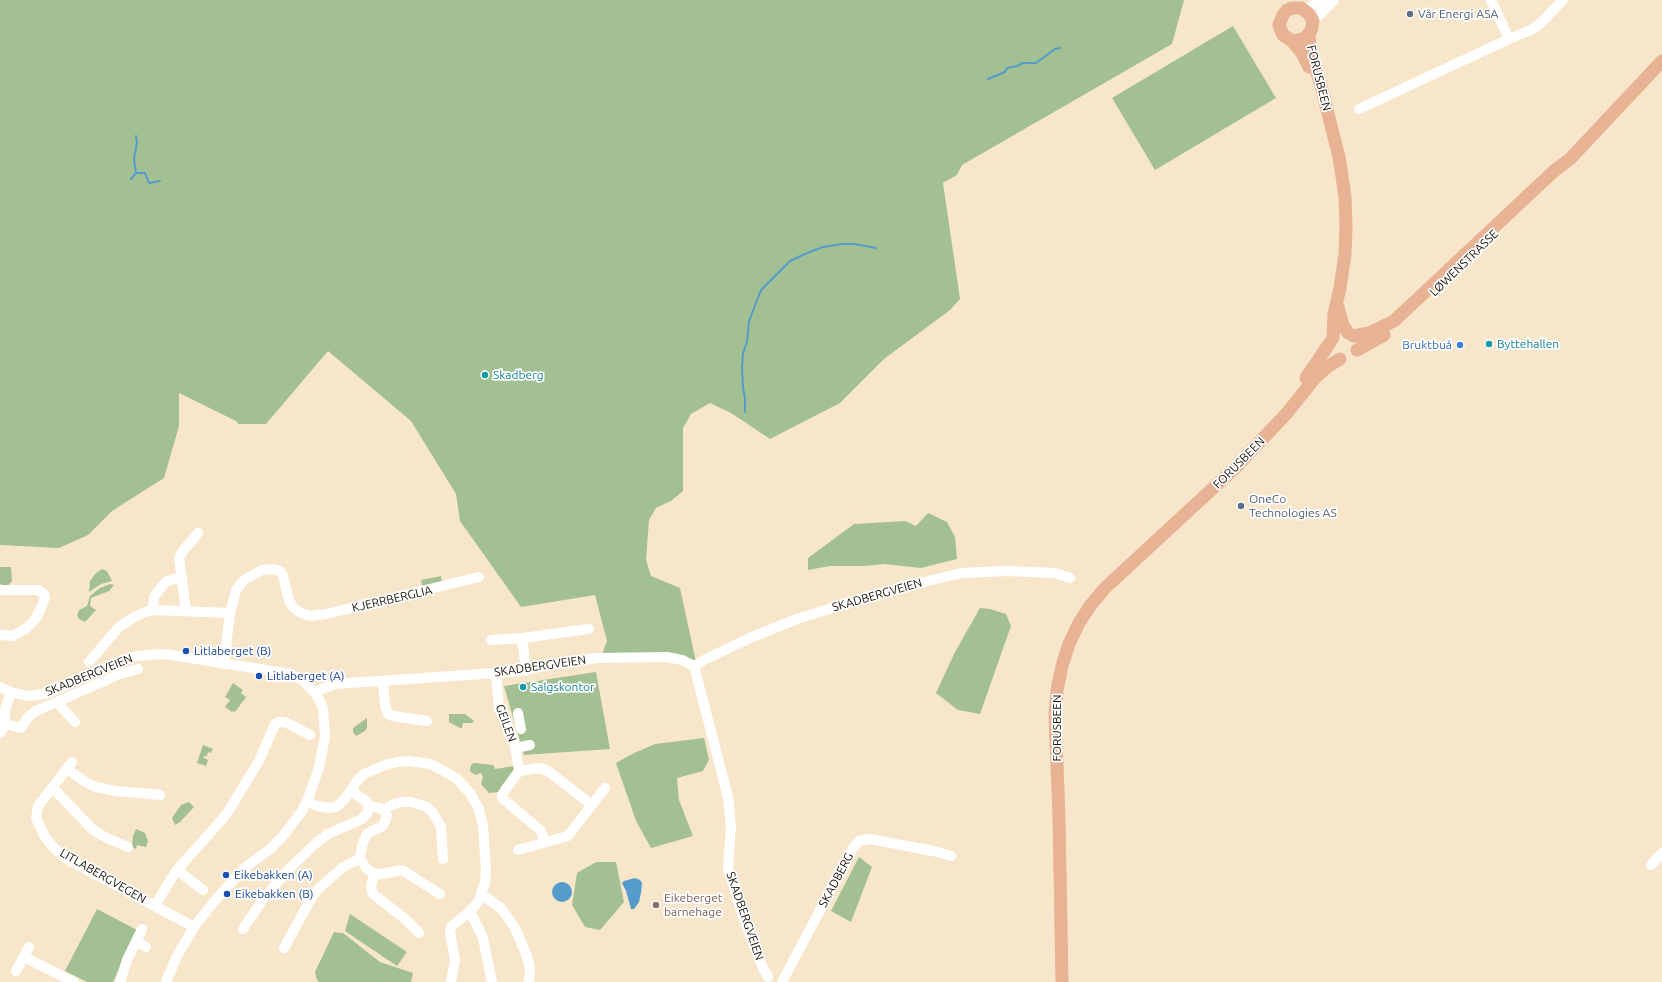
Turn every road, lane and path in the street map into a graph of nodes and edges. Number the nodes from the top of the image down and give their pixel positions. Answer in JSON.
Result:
{"nodes":[{"id":1,"x":1282,"y":0,"type":"edge"},
{"id":2,"x":1323,"y":0,"type":"edge"},
{"id":3,"x":1334,"y":0,"type":"edge"},
{"id":4,"x":1491,"y":0,"type":"edge"},
{"id":5,"x":1563,"y":0,"type":"edge"},
{"id":6,"x":1298,"y":6,"type":"edge"},
{"id":7,"x":1283,"y":15,"type":"junction"},
{"id":8,"x":1312,"y":21,"type":"junction"},
{"id":9,"x":1309,"y":35,"type":"junction"},
{"id":10,"x":1509,"y":39,"type":"junction"},
{"id":11,"x":1292,"y":40,"type":"junction"},
{"id":12,"x":1662,"y":61,"type":"edge"},
{"id":13,"x":1359,"y":109,"type":"dead end"},
{"id":14,"x":1330,"y":121,"type":"junction"},
{"id":15,"x":1562,"y":166,"type":"junction"},
{"id":16,"x":1337,"y":302,"type":"junction"},
{"id":17,"x":1350,"y":334,"type":"junction"},
{"id":18,"x":1332,"y":340,"type":"junction"},
{"id":19,"x":1357,"y":350,"type":"junction"},
{"id":20,"x":1340,"y":359,"type":"junction"},
{"id":21,"x":1281,"y":417,"type":"junction"},
{"id":22,"x":198,"y":533,"type":"dead end"},
{"id":23,"x":182,"y":577,"type":"junction"},
{"id":24,"x":479,"y":577,"type":"dead end"},
{"id":25,"x":1070,"y":578,"type":"dead end"},
{"id":26,"x":0,"y":590,"type":"edge"},
{"id":27,"x":153,"y":610,"type":"junction"},
{"id":28,"x":186,"y":611,"type":"junction"},
{"id":29,"x":230,"y":613,"type":"junction"},
{"id":30,"x":589,"y":629,"type":"dead end"},
{"id":31,"x":0,"y":635,"type":"edge"},
{"id":32,"x":522,"y":638,"type":"junction"},
{"id":33,"x":491,"y":640,"type":"dead end"},
{"id":34,"x":89,"y":662,"type":"dead end"},
{"id":35,"x":224,"y":664,"type":"junction"},
{"id":36,"x":694,"y":666,"type":"junction"},
{"id":37,"x":138,"y":669,"type":"dead end"},
{"id":38,"x":526,"y":671,"type":"junction"},
{"id":39,"x":496,"y":673,"type":"junction"},
{"id":40,"x":383,"y":681,"type":"junction"},
{"id":41,"x":0,"y":688,"type":"edge"},
{"id":42,"x":11,"y":692,"type":"junction"},
{"id":43,"x":316,"y":694,"type":"junction"},
{"id":44,"x":57,"y":702,"type":"junction"},
{"id":45,"x":518,"y":713,"type":"dead end"},
{"id":46,"x":427,"y":721,"type":"dead end"},
{"id":47,"x":75,"y":722,"type":"dead end"},
{"id":48,"x":2,"y":728,"type":"edge"},
{"id":49,"x":521,"y":729,"type":"dead end"},
{"id":50,"x":310,"y":735,"type":"dead end"},
{"id":51,"x":530,"y":745,"type":"dead end"},
{"id":52,"x":516,"y":748,"type":"junction"},
{"id":53,"x":519,"y":771,"type":"junction"},
{"id":54,"x":52,"y":787,"type":"junction"},
{"id":55,"x":605,"y":788,"type":"dead end"},
{"id":56,"x":351,"y":791,"type":"junction"},
{"id":57,"x":160,"y":795,"type":"dead end"},
{"id":58,"x":308,"y":798,"type":"junction"},
{"id":59,"x":592,"y":805,"type":"junction"},
{"id":60,"x":369,"y":806,"type":"junction"},
{"id":61,"x":384,"y":810,"type":"junction"},
{"id":62,"x":544,"y":843,"type":"junction"},
{"id":63,"x":128,"y":848,"type":"dead end"},
{"id":64,"x":518,"y":850,"type":"dead end"},
{"id":65,"x":1662,"y":853,"type":"edge"},
{"id":66,"x":951,"y":856,"type":"dead end"},
{"id":67,"x":360,"y":858,"type":"junction"},
{"id":68,"x":443,"y":859,"type":"dead end"},
{"id":69,"x":1651,"y":865,"type":"dead end"},
{"id":70,"x":177,"y":870,"type":"junction"},
{"id":71,"x":374,"y":874,"type":"junction"},
{"id":72,"x":203,"y":890,"type":"dead end"},
{"id":73,"x":440,"y":894,"type":"dead end"},
{"id":74,"x":482,"y":895,"type":"junction"},
{"id":75,"x":155,"y":906,"type":"junction"},
{"id":76,"x":470,"y":911,"type":"junction"},
{"id":77,"x":194,"y":927,"type":"junction"},
{"id":78,"x":142,"y":929,"type":"dead end"},
{"id":79,"x":243,"y":929,"type":"dead end"},
{"id":80,"x":419,"y":933,"type":"dead end"},
{"id":81,"x":136,"y":941,"type":"junction"},
{"id":82,"x":29,"y":947,"type":"dead end"},
{"id":83,"x":146,"y":948,"type":"dead end"},
{"id":84,"x":284,"y":948,"type":"dead end"},
{"id":85,"x":24,"y":957,"type":"junction"},
{"id":86,"x":16,"y":972,"type":"dead end"},
{"id":87,"x":768,"y":977,"type":"dead end"},
{"id":88,"x":74,"y":982,"type":"edge"},
{"id":89,"x":120,"y":982,"type":"edge"},
{"id":90,"x":166,"y":982,"type":"edge"},
{"id":91,"x":451,"y":982,"type":"edge"},
{"id":92,"x":492,"y":982,"type":"edge"},
{"id":93,"x":529,"y":982,"type":"edge"},
{"id":94,"x":782,"y":982,"type":"edge"},
{"id":95,"x":1062,"y":982,"type":"edge"}],
"edges":[{"from":1,"to":7,"type":"main road"},
{"from":2,"to":6,"type":"street"},
{"from":3,"to":8,"type":"street"},
{"from":4,"to":10,"type":"street"},
{"from":5,"to":10,"type":"street"},
{"from":6,"to":7,"type":"main road"},
{"from":6,"to":8,"type":"main road"},
{"from":7,"to":11,"type":"main road"},
{"from":8,"to":9,"type":"main road"},
{"from":9,"to":11,"type":"main road"},
{"from":9,"to":14,"type":"main road","name":"FORUSBEEN"},
{"from":10,"to":13,"type":"street"},
{"from":11,"to":14,"type":"main road","name":"FORUSBEEN"},
{"from":12,"to":15,"type":"main road","name":"LØWENSTRASSE"},
{"from":14,"to":16,"type":"main road","name":"FORUSBEEN"},
{"from":15,"to":17,"type":"main road","name":"LØWENSTRASSE"},
{"from":15,"to":19,"type":"main road","name":"LØWENSTRASSE"},
{"from":16,"to":17,"type":"main road","name":"FORUSBEEN"},
{"from":16,"to":18,"type":"main road","name":"FORUSBEEN"},
{"from":17,"to":18,"type":"main road"},
{"from":17,"to":19,"type":"main road"},
{"from":18,"to":20,"type":"main road"},
{"from":18,"to":21,"type":"main road","name":"FORUSBEEN"},
{"from":19,"to":20,"type":"main road"},
{"from":20,"to":21,"type":"main road","name":"FORUSBEEN"},
{"from":21,"to":95,"type":"main road","name":"FORUSBEEN"},
{"from":22,"to":23,"type":"street"},
{"from":23,"to":27,"type":"street"},
{"from":23,"to":28,"type":"street"},
{"from":24,"to":29,"type":"street","name":"KJERRBERGLIA"},
{"from":25,"to":36,"type":"street","name":"SKADBERGVEIEN"},
{"from":26,"to":31,"type":"street"},
{"from":27,"to":28,"type":"street"},
{"from":27,"to":34,"type":"street"},
{"from":28,"to":29,"type":"street"},
{"from":29,"to":35,"type":"street"},
{"from":30,"to":32,"type":"street"},
{"from":32,"to":33,"type":"street"},
{"from":32,"to":38,"type":"street"},
{"from":35,"to":42,"type":"street","name":"SKADBERGVEIEN"},
{"from":35,"to":43,"type":"street","name":"SKADBERGVEIEN"},
{"from":36,"to":38,"type":"street","name":"SKADBERGVEIEN"},
{"from":36,"to":87,"type":"street","name":"SKADBERGVEIEN"},
{"from":37,"to":44,"type":"street"},
{"from":38,"to":39,"type":"street","name":"SKADBERGVEIEN"},
{"from":39,"to":40,"type":"street","name":"SKADBERGVEIEN"},
{"from":39,"to":52,"type":"street","name":"GEILEN"},
{"from":40,"to":43,"type":"street","name":"SKADBERGVEIEN"},
{"from":40,"to":46,"type":"street"},
{"from":41,"to":42,"type":"street","name":"SKADBERGVEIEN"},
{"from":42,"to":48,"type":"street"},
{"from":43,"to":58,"type":"street"},
{"from":44,"to":47,"type":"street","name":"SKADBERGVEIEN"},
{"from":44,"to":48,"type":"street"},
{"from":45,"to":49,"type":"street","name":"GEILEN"},
{"from":50,"to":70,"type":"street"},
{"from":51,"to":52,"type":"street","name":"GEILEN"},
{"from":52,"to":53,"type":"street","name":"GEILEN"},
{"from":53,"to":59,"type":"street"},
{"from":53,"to":62,"type":"street"},
{"from":54,"to":57,"type":"street","name":"LITLABERGVEGEN"},
{"from":54,"to":63,"type":"street"},
{"from":54,"to":75,"type":"street","name":"LITLABERGVEGEN"},
{"from":55,"to":59,"type":"street"},
{"from":56,"to":58,"type":"street"},
{"from":56,"to":60,"type":"street"},
{"from":56,"to":74,"type":"street"},
{"from":58,"to":77,"type":"street"},
{"from":59,"to":62,"type":"street"},
{"from":60,"to":61,"type":"street"},
{"from":60,"to":79,"type":"street"},
{"from":61,"to":67,"type":"street"},
{"from":61,"to":68,"type":"street"},
{"from":62,"to":64,"type":"street"},
{"from":65,"to":69,"type":"street"},
{"from":66,"to":94,"type":"street","name":"SKADBERG"},
{"from":67,"to":71,"type":"street"},
{"from":67,"to":84,"type":"street"},
{"from":70,"to":72,"type":"street"},
{"from":70,"to":75,"type":"street"},
{"from":71,"to":73,"type":"street"},
{"from":71,"to":80,"type":"street"},
{"from":74,"to":76,"type":"street"},
{"from":74,"to":93,"type":"street"},
{"from":75,"to":77,"type":"street","name":"LITLABERGVEGEN"},
{"from":76,"to":91,"type":"street"},
{"from":76,"to":92,"type":"street"},
{"from":77,"to":90,"type":"street"},
{"from":78,"to":81,"type":"street"},
{"from":81,"to":83,"type":"street"},
{"from":81,"to":89,"type":"street"},
{"from":82,"to":85,"type":"street"},
{"from":85,"to":86,"type":"street"},
{"from":85,"to":88,"type":"street"}]}
